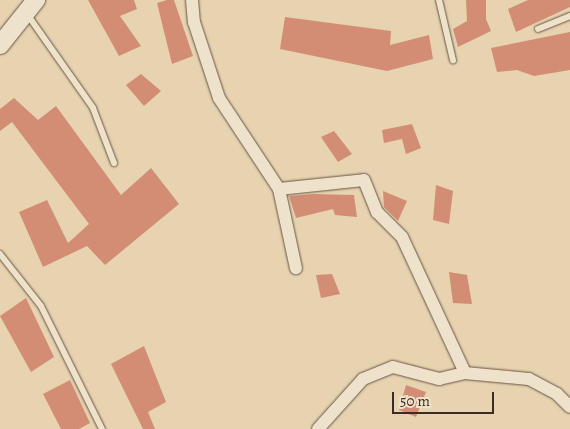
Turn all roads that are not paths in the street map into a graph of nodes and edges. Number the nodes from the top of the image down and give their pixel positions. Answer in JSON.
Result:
{"nodes":[{"id":1,"x":192,"y":0,"type":"edge"},
{"id":2,"x":439,"y":0,"type":"edge"},
{"id":3,"x":31,"y":6,"type":"edge"},
{"id":4,"x":570,"y":16,"type":"edge"},
{"id":5,"x":538,"y":29,"type":"dead end"},
{"id":6,"x":0,"y":44,"type":"edge"},
{"id":7,"x":453,"y":60,"type":"dead end"},
{"id":8,"x":114,"y":163,"type":"dead end"},
{"id":9,"x":279,"y":189,"type":"junction"},
{"id":10,"x":0,"y":254,"type":"edge"},
{"id":11,"x":296,"y":268,"type":"dead end"},
{"id":12,"x":465,"y":373,"type":"junction"},
{"id":13,"x":570,"y":407,"type":"edge"},
{"id":14,"x":102,"y":429,"type":"edge"},
{"id":15,"x":318,"y":429,"type":"edge"}],
"edges":[{"from":1,"to":9,"type":"street"},
{"from":2,"to":7,"type":"lane"},
{"from":3,"to":6,"type":"street"},
{"from":3,"to":8,"type":"lane"},
{"from":4,"to":5,"type":"lane"},
{"from":9,"to":11,"type":"street"},
{"from":9,"to":12,"type":"street"},
{"from":10,"to":14,"type":"lane"},
{"from":12,"to":13,"type":"street"},
{"from":12,"to":15,"type":"street"}]}
